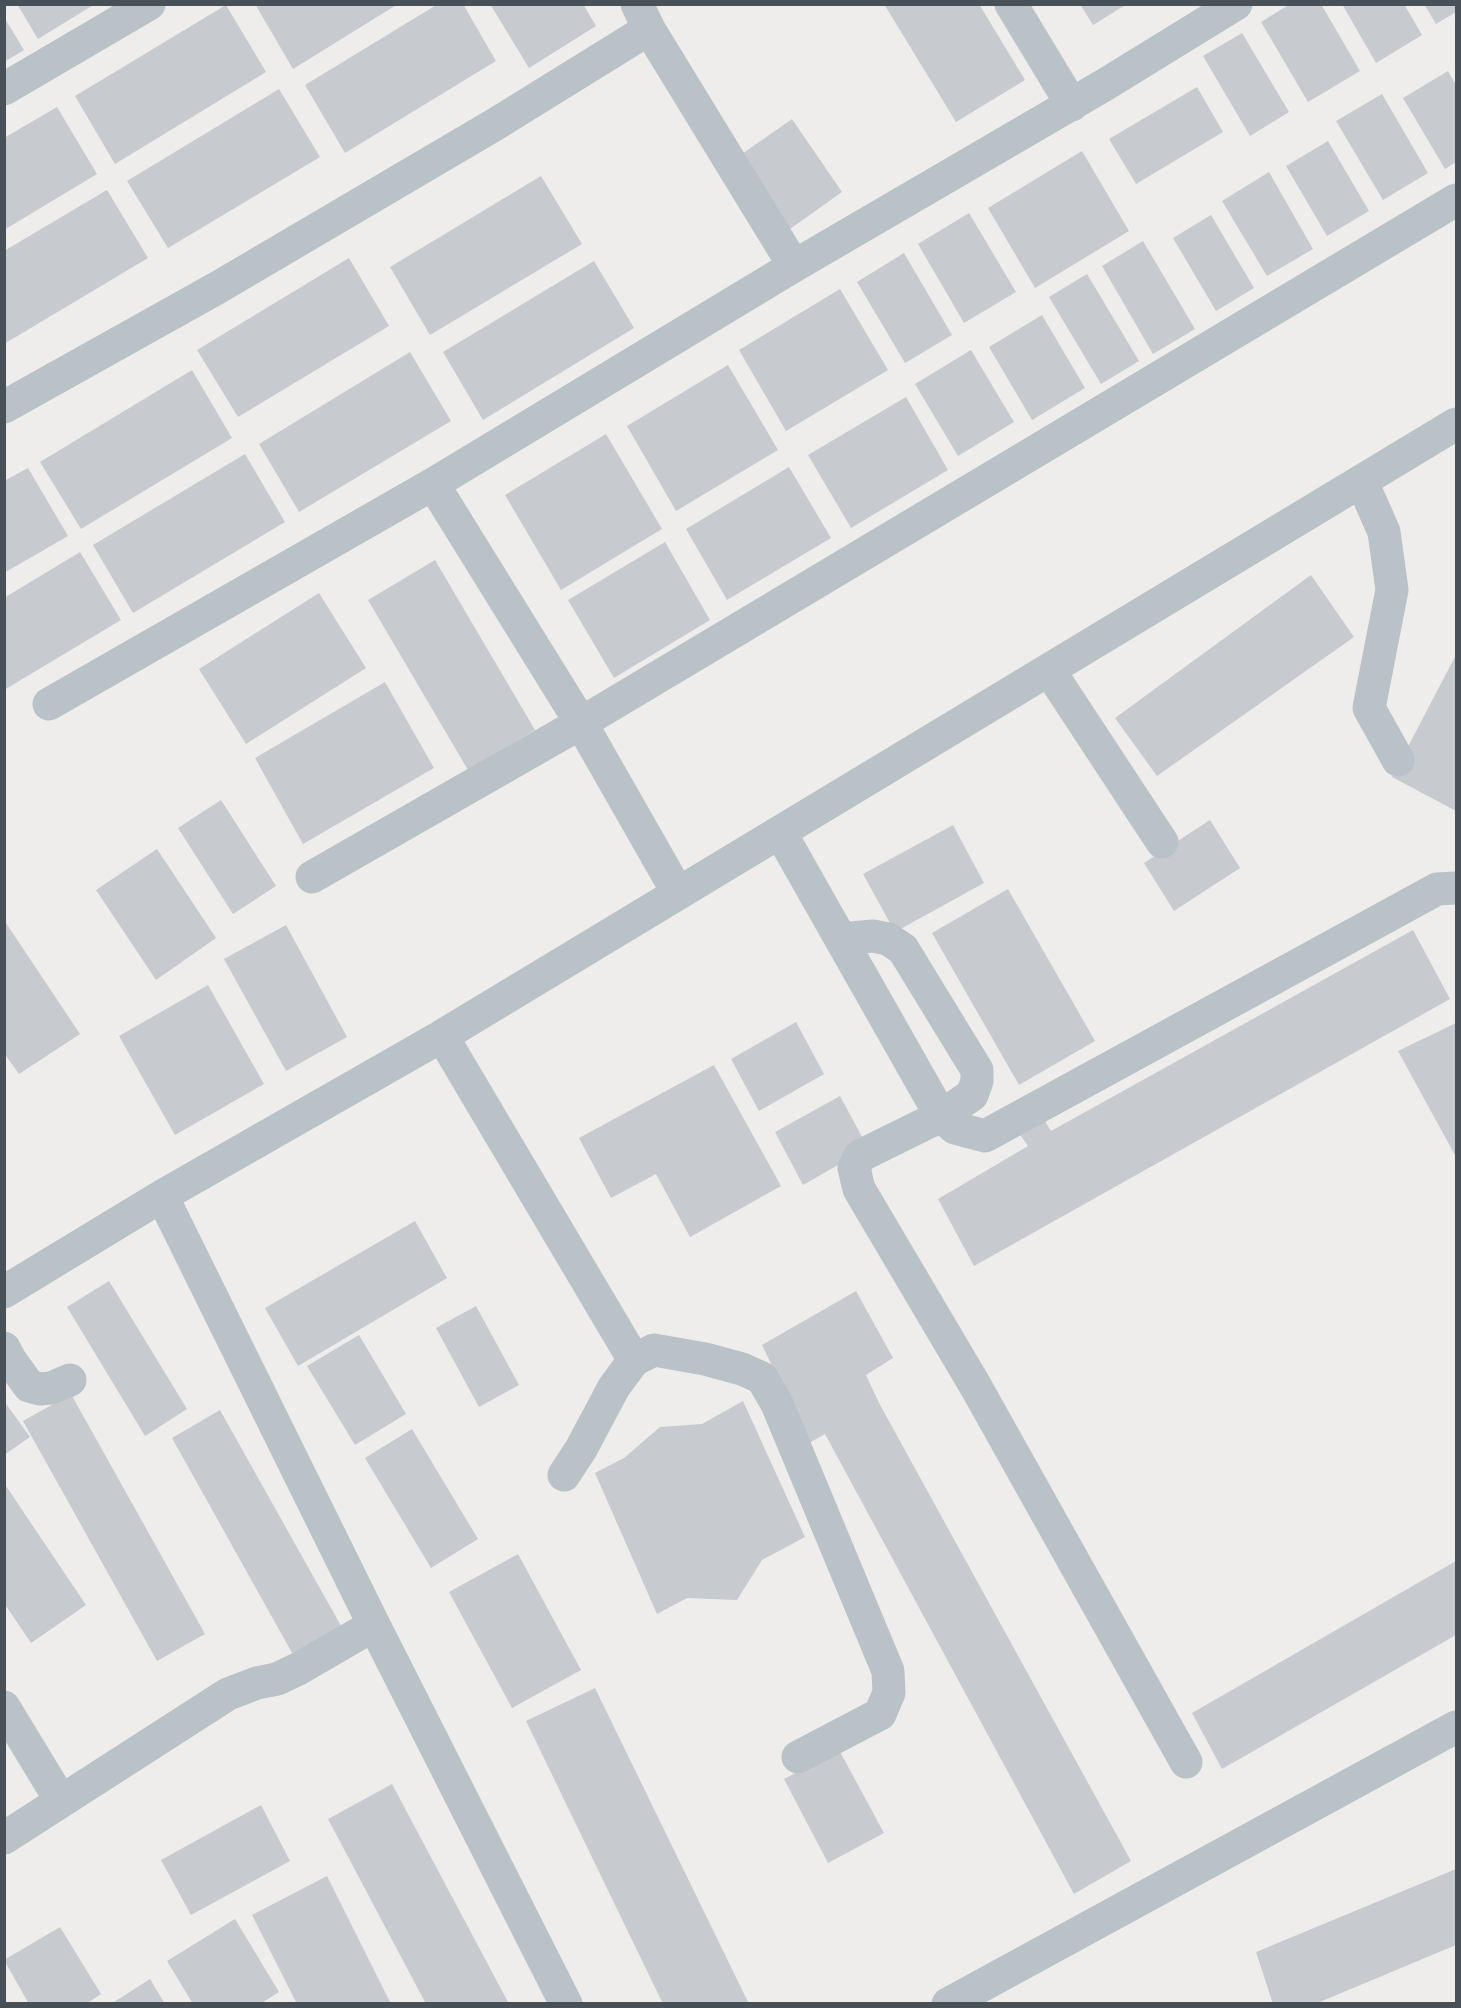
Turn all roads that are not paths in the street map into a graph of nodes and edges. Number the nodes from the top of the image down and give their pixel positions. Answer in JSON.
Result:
{"nodes":[{"id":1,"x":149,"y":4,"type":"edge"},
{"id":2,"x":1011,"y":4,"type":"edge"},
{"id":3,"x":1236,"y":4,"type":"edge"},
{"id":4,"x":643,"y":17,"type":"edge"},
{"id":5,"x":4,"y":89,"type":"edge"},
{"id":6,"x":1072,"y":105,"type":"junction"},
{"id":7,"x":1456,"y":200,"type":"edge"},
{"id":8,"x":794,"y":266,"type":"junction"},
{"id":9,"x":4,"y":407,"type":"edge"},
{"id":10,"x":1456,"y":424,"type":"edge"},
{"id":11,"x":1362,"y":482,"type":"junction"},
{"id":12,"x":433,"y":484,"type":"junction"},
{"id":13,"x":1049,"y":670,"type":"junction"},
{"id":14,"x":49,"y":704,"type":"dead end"},
{"id":15,"x":581,"y":723,"type":"junction"},
{"id":16,"x":1398,"y":760,"type":"dead end"},
{"id":17,"x":780,"y":832,"type":"junction"},
{"id":18,"x":1162,"y":842,"type":"dead end"},
{"id":19,"x":312,"y":877,"type":"dead end"},
{"id":20,"x":1456,"y":888,"type":"edge"},
{"id":21,"x":678,"y":893,"type":"junction"},
{"id":22,"x":841,"y":939,"type":"junction"},
{"id":23,"x":442,"y":1036,"type":"junction"},
{"id":24,"x":941,"y":1116,"type":"junction"},
{"id":25,"x":162,"y":1196,"type":"junction"},
{"id":26,"x":4,"y":1292,"type":"edge"},
{"id":27,"x":4,"y":1348,"type":"edge"},
{"id":28,"x":634,"y":1360,"type":"junction"},
{"id":29,"x":70,"y":1380,"type":"dead end"},
{"id":30,"x":564,"y":1475,"type":"dead end"},
{"id":31,"x":374,"y":1625,"type":"junction"},
{"id":32,"x":4,"y":1707,"type":"edge"},
{"id":33,"x":1456,"y":1728,"type":"edge"},
{"id":34,"x":798,"y":1757,"type":"dead end"},
{"id":35,"x":1186,"y":1762,"type":"dead end"},
{"id":36,"x":61,"y":1801,"type":"junction"},
{"id":37,"x":4,"y":1838,"type":"edge"},
{"id":38,"x":566,"y":2004,"type":"edge"},
{"id":39,"x":948,"y":2004,"type":"edge"}],
"edges":[{"from":1,"to":5,"type":"street"},
{"from":2,"to":6,"type":"street"},
{"from":3,"to":6,"type":"street"},
{"from":4,"to":8,"type":"street"},
{"from":4,"to":9,"type":"street"},
{"from":6,"to":8,"type":"street"},
{"from":7,"to":15,"type":"street"},
{"from":8,"to":12,"type":"street"},
{"from":10,"to":11,"type":"street"},
{"from":11,"to":13,"type":"street"},
{"from":11,"to":16,"type":"street"},
{"from":12,"to":14,"type":"street"},
{"from":12,"to":15,"type":"street"},
{"from":13,"to":17,"type":"street"},
{"from":13,"to":18,"type":"street"},
{"from":15,"to":19,"type":"street"},
{"from":15,"to":21,"type":"street"},
{"from":17,"to":21,"type":"street"},
{"from":17,"to":22,"type":"street"},
{"from":20,"to":24,"type":"street"},
{"from":21,"to":23,"type":"street"},
{"from":22,"to":24,"type":"street"},
{"from":22,"to":24,"type":"street"},
{"from":23,"to":25,"type":"street"},
{"from":23,"to":28,"type":"street"},
{"from":24,"to":35,"type":"street"},
{"from":25,"to":26,"type":"street"},
{"from":25,"to":31,"type":"street"},
{"from":27,"to":29,"type":"street"},
{"from":28,"to":30,"type":"street"},
{"from":28,"to":34,"type":"street"},
{"from":31,"to":36,"type":"street"},
{"from":31,"to":38,"type":"street"},
{"from":32,"to":36,"type":"street"},
{"from":33,"to":39,"type":"street"},
{"from":36,"to":37,"type":"street"}]}
